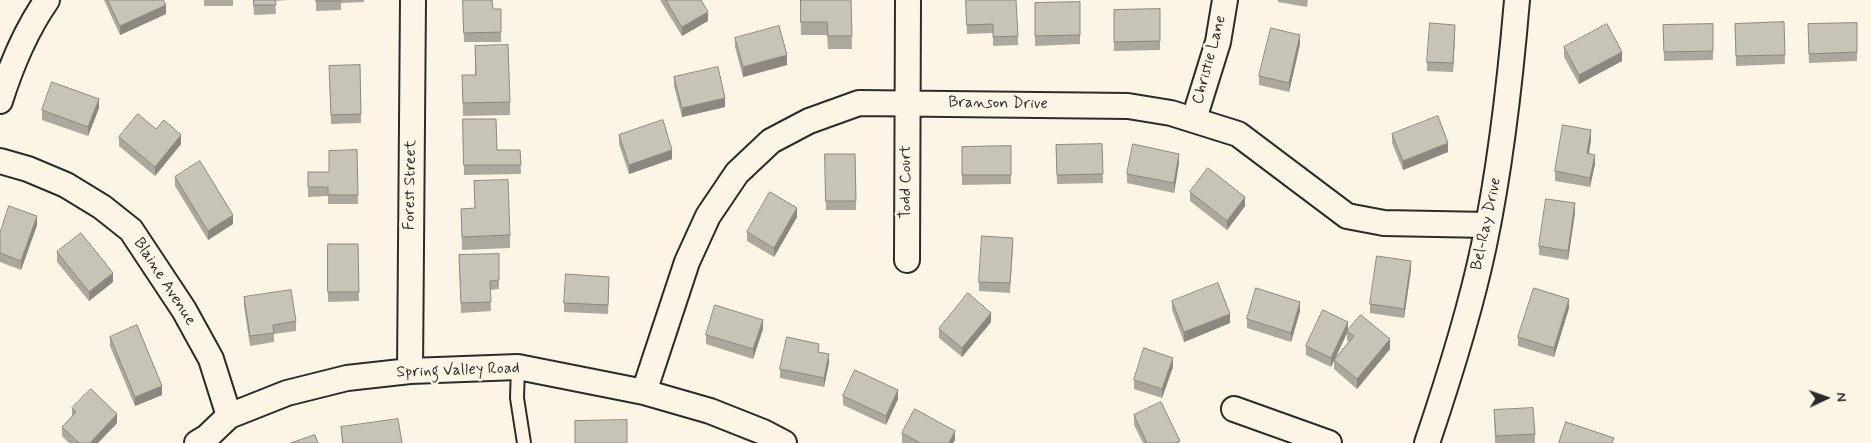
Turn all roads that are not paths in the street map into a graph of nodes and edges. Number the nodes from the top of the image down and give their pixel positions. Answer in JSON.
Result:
{"nodes":[{"id":1,"x":47,"y":0,"type":"edge"},
{"id":2,"x":413,"y":0,"type":"edge"},
{"id":3,"x":908,"y":0,"type":"edge"},
{"id":4,"x":1225,"y":0,"type":"edge"},
{"id":5,"x":1517,"y":0,"type":"edge"},
{"id":6,"x":0,"y":101,"type":"edge"},
{"id":7,"x":907,"y":103,"type":"junction"},
{"id":8,"x":1194,"y":119,"type":"junction"},
{"id":9,"x":0,"y":161,"type":"edge"},
{"id":10,"x":1488,"y":224,"type":"junction"},
{"id":11,"x":907,"y":260,"type":"dead end"},
{"id":12,"x":518,"y":366,"type":"junction"},
{"id":13,"x":410,"y":370,"type":"junction"},
{"id":14,"x":644,"y":392,"type":"junction"},
{"id":15,"x":1234,"y":409,"type":"dead end"},
{"id":16,"x":229,"y":416,"type":"junction"},
{"id":17,"x":197,"y":443,"type":"edge"},
{"id":18,"x":524,"y":443,"type":"edge"},
{"id":19,"x":784,"y":443,"type":"edge"},
{"id":20,"x":1329,"y":443,"type":"edge"},
{"id":21,"x":1427,"y":443,"type":"edge"}],
"edges":[{"from":1,"to":6,"type":"street"},
{"from":2,"to":13,"type":"street","name":"Forest Street"},
{"from":3,"to":7,"type":"street","name":"Todd Court"},
{"from":4,"to":8,"type":"street","name":"Christie Lane"},
{"from":5,"to":10,"type":"street","name":"Bel-Ray Drive"},
{"from":7,"to":8,"type":"street","name":"Branson Drive"},
{"from":7,"to":11,"type":"street","name":"Todd Court"},
{"from":7,"to":14,"type":"street","name":"Branson Drive"},
{"from":8,"to":10,"type":"street","name":"Branson Drive"},
{"from":9,"to":16,"type":"street","name":"Blaine Avenue"},
{"from":10,"to":21,"type":"street","name":"Bel-Ray Drive"},
{"from":12,"to":13,"type":"street","name":"Spring Valley Road"},
{"from":12,"to":14,"type":"street","name":"Spring Valley Road"},
{"from":12,"to":18,"type":"lane"},
{"from":13,"to":16,"type":"street","name":"Spring Valley Road"},
{"from":14,"to":19,"type":"street","name":"Spring Valley Road"},
{"from":15,"to":20,"type":"street"},
{"from":16,"to":17,"type":"street","name":"Spring Valley Road"}]}
